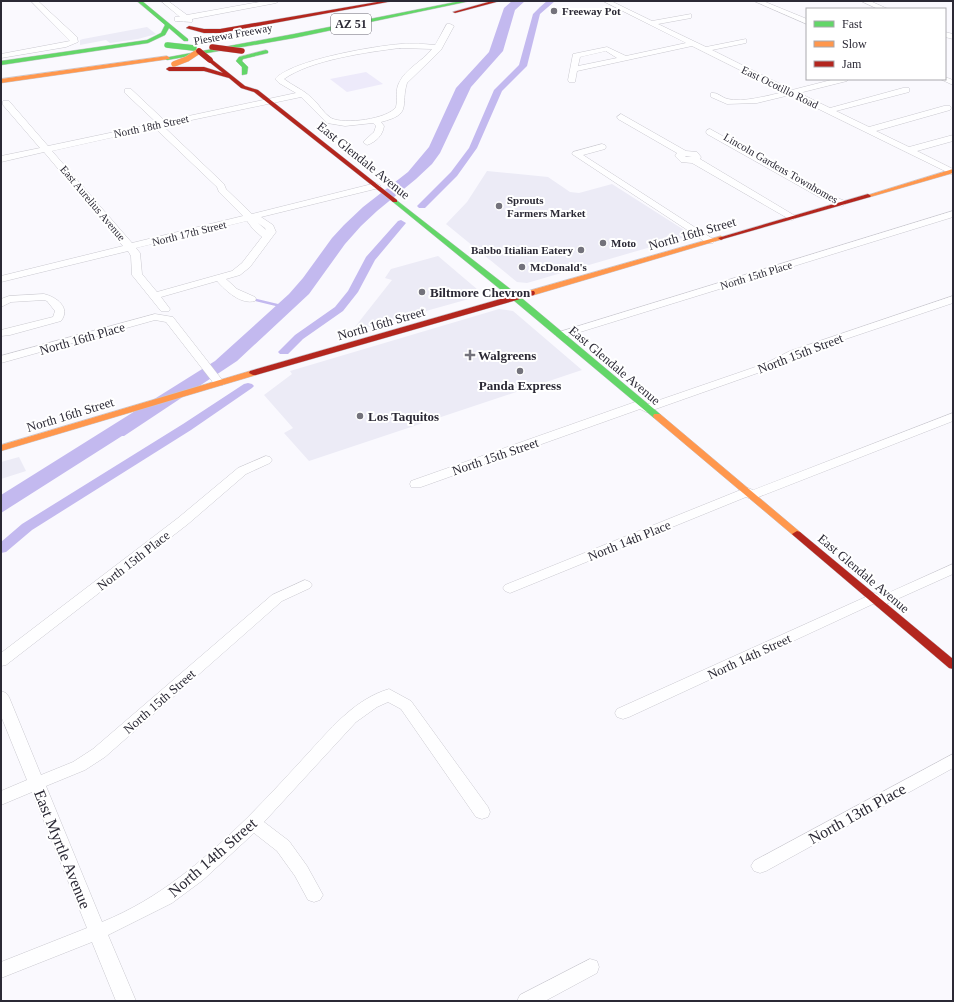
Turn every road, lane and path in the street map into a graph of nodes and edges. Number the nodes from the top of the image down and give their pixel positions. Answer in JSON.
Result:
{"nodes":[{"id":1,"x":34,"y":1,"type":"edge"},
{"id":2,"x":139,"y":1,"type":"edge"},
{"id":3,"x":155,"y":1,"type":"edge"},
{"id":4,"x":164,"y":1,"type":"edge"},
{"id":5,"x":276,"y":1,"type":"edge"},
{"id":6,"x":377,"y":1,"type":"edge"},
{"id":7,"x":392,"y":1,"type":"edge"},
{"id":8,"x":429,"y":1,"type":"edge"},
{"id":9,"x":468,"y":1,"type":"edge"},
{"id":10,"x":498,"y":1,"type":"edge"},
{"id":11,"x":606,"y":1,"type":"edge"},
{"id":12,"x":757,"y":1,"type":"edge"},
{"id":13,"x":864,"y":1,"type":"edge"},
{"id":14,"x":258,"y":2,"type":"edge"},
{"id":15,"x":362,"y":5,"type":"junction"},
{"id":16,"x":882,"y":8,"type":"edge"},
{"id":17,"x":688,"y":16,"type":"dead end"},
{"id":18,"x":182,"y":18,"type":"junction"},
{"id":19,"x":411,"y":22,"type":"dead end"},
{"id":20,"x":806,"y":22,"type":"edge"},
{"id":21,"x":651,"y":23,"type":"junction"},
{"id":22,"x":168,"y":25,"type":"junction"},
{"id":23,"x":252,"y":26,"type":"junction"},
{"id":24,"x":450,"y":26,"type":"dead end"},
{"id":25,"x":193,"y":27,"type":"junction"},
{"id":26,"x":743,"y":41,"type":"dead end"},
{"id":27,"x":692,"y":44,"type":"junction"},
{"id":28,"x":130,"y":45,"type":"junction"},
{"id":29,"x":204,"y":47,"type":"junction"},
{"id":30,"x":438,"y":48,"type":"junction"},
{"id":31,"x":704,"y":50,"type":"junction"},
{"id":32,"x":1,"y":56,"type":"edge"},
{"id":33,"x":624,"y":58,"type":"junction"},
{"id":34,"x":1,"y":63,"type":"edge"},
{"id":35,"x":574,"y":69,"type":"junction"},
{"id":36,"x":1,"y":72,"type":"edge"},
{"id":37,"x":244,"y":74,"type":"junction"},
{"id":38,"x":230,"y":77,"type":"junction"},
{"id":39,"x":572,"y":80,"type":"dead end"},
{"id":40,"x":840,"y":80,"type":"edge"},
{"id":41,"x":1,"y":81,"type":"edge"},
{"id":42,"x":906,"y":90,"type":"dead end"},
{"id":43,"x":128,"y":91,"type":"dead end"},
{"id":44,"x":256,"y":91,"type":"junction"},
{"id":45,"x":791,"y":92,"type":"junction"},
{"id":46,"x":302,"y":94,"type":"junction"},
{"id":47,"x":714,"y":95,"type":"dead end"},
{"id":48,"x":269,"y":100,"type":"junction"},
{"id":49,"x":6,"y":102,"type":"dead end"},
{"id":50,"x":947,"y":108,"type":"dead end"},
{"id":51,"x":828,"y":110,"type":"junction"},
{"id":52,"x":621,"y":117,"type":"dead end"},
{"id":53,"x":374,"y":120,"type":"junction"},
{"id":54,"x":160,"y":124,"type":"junction"},
{"id":55,"x":868,"y":130,"type":"junction"},
{"id":56,"x":713,"y":132,"type":"dead end"},
{"id":57,"x":953,"y":138,"type":"edge"},
{"id":58,"x":367,"y":142,"type":"dead end"},
{"id":59,"x":602,"y":146,"type":"dead end"},
{"id":60,"x":47,"y":149,"type":"junction"},
{"id":61,"x":908,"y":150,"type":"junction"},
{"id":62,"x":1,"y":159,"type":"edge"},
{"id":63,"x":952,"y":171,"type":"edge"},
{"id":64,"x":379,"y":188,"type":"junction"},
{"id":65,"x":842,"y":203,"type":"junction"},
{"id":66,"x":953,"y":214,"type":"edge"},
{"id":67,"x":250,"y":217,"type":"junction"},
{"id":68,"x":792,"y":217,"type":"junction"},
{"id":69,"x":710,"y":241,"type":"junction"},
{"id":70,"x":130,"y":247,"type":"junction"},
{"id":71,"x":220,"y":278,"type":"junction"},
{"id":72,"x":1,"y":279,"type":"edge"},
{"id":73,"x":1,"y":286,"type":"edge"},
{"id":74,"x":154,"y":296,"type":"junction"},
{"id":75,"x":515,"y":297,"type":"junction"},
{"id":76,"x":251,"y":299,"type":"dead end"},
{"id":77,"x":953,"y":299,"type":"edge"},
{"id":78,"x":5,"y":302,"type":"edge"},
{"id":79,"x":164,"y":313,"type":"junction"},
{"id":80,"x":1,"y":333,"type":"edge"},
{"id":81,"x":560,"y":335,"type":"junction"},
{"id":82,"x":1,"y":360,"type":"edge"},
{"id":83,"x":224,"y":382,"type":"junction"},
{"id":84,"x":644,"y":406,"type":"junction"},
{"id":85,"x":953,"y":416,"type":"edge"},
{"id":86,"x":1,"y":448,"type":"edge"},
{"id":87,"x":266,"y":460,"type":"dead end"},
{"id":88,"x":416,"y":484,"type":"dead end"},
{"id":89,"x":750,"y":494,"type":"junction"},
{"id":90,"x":953,"y":569,"type":"edge"},
{"id":91,"x":305,"y":585,"type":"dead end"},
{"id":92,"x":510,"y":588,"type":"dead end"},
{"id":93,"x":877,"y":600,"type":"junction"},
{"id":94,"x":1,"y":662,"type":"edge"},
{"id":95,"x":953,"y":665,"type":"edge"},
{"id":96,"x":1,"y":697,"type":"edge"},
{"id":97,"x":622,"y":713,"type":"dead end"},
{"id":98,"x":953,"y":760,"type":"edge"},
{"id":99,"x":36,"y":783,"type":"junction"},
{"id":100,"x":1,"y":798,"type":"edge"},
{"id":101,"x":482,"y":812,"type":"dead end"},
{"id":102,"x":253,"y":823,"type":"junction"},
{"id":103,"x":760,"y":866,"type":"dead end"},
{"id":104,"x":314,"y":895,"type":"dead end"},
{"id":105,"x":97,"y":932,"type":"junction"},
{"id":106,"x":590,"y":967,"type":"dead end"},
{"id":107,"x":1,"y":970,"type":"edge"},
{"id":108,"x":126,"y":1001,"type":"edge"},
{"id":109,"x":528,"y":1001,"type":"edge"}],
"edges":[{"from":1,"to":32,"type":"street"},
{"from":2,"to":22,"type":"main road","name":"East Glendale Avenue"},
{"from":3,"to":18,"type":"main road","name":"East Glendale Avenue"},
{"from":4,"to":18,"type":"street"},
{"from":5,"to":14,"type":"street"},
{"from":6,"to":15,"type":"main road"},
{"from":7,"to":15,"type":"main road"},
{"from":8,"to":36,"type":"main road","name":"Piestewa Freeway","number":"AZ 51"},
{"from":9,"to":41,"type":"main road","name":"Piestewa Freeway","number":"AZ 51"},
{"from":10,"to":19,"type":"main road"},
{"from":11,"to":21,"type":"street","name":"East Ocotillo Road"},
{"from":12,"to":20,"type":"street"},
{"from":13,"to":16,"type":"street"},
{"from":14,"to":18,"type":"street"},
{"from":15,"to":23,"type":"main road"},
{"from":17,"to":21,"type":"street"},
{"from":18,"to":25,"type":"main road","name":"East Glendale Avenue"},
{"from":21,"to":27,"type":"street","name":"East Ocotillo Road"},
{"from":22,"to":28,"type":"main road"},
{"from":22,"to":29,"type":"main road","name":"East Glendale Avenue"},
{"from":23,"to":25,"type":"main road"},
{"from":23,"to":29,"type":"main road"},
{"from":24,"to":30,"type":"street"},
{"from":25,"to":29,"type":"main road","name":"East Glendale Avenue"},
{"from":26,"to":31,"type":"street"},
{"from":27,"to":31,"type":"street","name":"East Ocotillo Road"},
{"from":27,"to":33,"type":"street"},
{"from":28,"to":29,"type":"main road","bridge":true},
{"from":28,"to":34,"type":"main road"},
{"from":29,"to":37,"type":"main road","name":"East Glendale Avenue"},
{"from":29,"to":37,"type":"main road","bridge":true},
{"from":29,"to":38,"type":"main road","name":"East Glendale Avenue","bridge":true},
{"from":29,"to":38,"type":"main road","bridge":true},
{"from":30,"to":46,"type":"street"},
{"from":30,"to":53,"type":"street"},
{"from":31,"to":45,"type":"street","name":"East Ocotillo Road"},
{"from":33,"to":35,"type":"street"},
{"from":33,"to":35,"type":"street"},
{"from":35,"to":39,"type":"street"},
{"from":37,"to":44,"type":"main road","name":"East Glendale Avenue"},
{"from":38,"to":44,"type":"main road","name":"East Glendale Avenue"},
{"from":40,"to":45,"type":"street"},
{"from":42,"to":51,"type":"street"},
{"from":43,"to":54,"type":"street"},
{"from":44,"to":48,"type":"main road","name":"East Glendale Avenue"},
{"from":45,"to":47,"type":"street"},
{"from":45,"to":51,"type":"street","name":"East Ocotillo Road"},
{"from":46,"to":48,"type":"street","name":"North 18th Street"},
{"from":46,"to":53,"type":"street"},
{"from":48,"to":54,"type":"street","name":"North 18th Street"},
{"from":48,"to":64,"type":"main road","name":"East Glendale Avenue"},
{"from":49,"to":60,"type":"street","name":"East Aurelius Avenue"},
{"from":50,"to":55,"type":"street"},
{"from":51,"to":55,"type":"street","name":"East Ocotillo Road"},
{"from":52,"to":68,"type":"street"},
{"from":53,"to":58,"type":"street"},
{"from":54,"to":60,"type":"street","name":"North 18th Street"},
{"from":54,"to":67,"type":"street"},
{"from":55,"to":61,"type":"street","name":"East Ocotillo Road"},
{"from":56,"to":65,"type":"street","name":"Lincoln Gardens Townhomes"},
{"from":57,"to":61,"type":"street"},
{"from":59,"to":69,"type":"street"},
{"from":60,"to":62,"type":"street","name":"North 18th Street"},
{"from":60,"to":70,"type":"street","name":"East Aurelius Avenue"},
{"from":61,"to":63,"type":"street","name":"East Ocotillo Road"},
{"from":63,"to":65,"type":"main road","name":"North 16th Street"},
{"from":64,"to":67,"type":"street","name":"North 17th Street"},
{"from":64,"to":75,"type":"main road","name":"East Glendale Avenue"},
{"from":65,"to":68,"type":"main road","name":"North 16th Street"},
{"from":66,"to":81,"type":"street","name":"North 15th Place"},
{"from":67,"to":70,"type":"street","name":"North 17th Street"},
{"from":67,"to":71,"type":"street"},
{"from":68,"to":69,"type":"main road","name":"North 16th Street"},
{"from":69,"to":75,"type":"main road","name":"North 16th Street"},
{"from":70,"to":72,"type":"street","name":"North 17th Street"},
{"from":70,"to":74,"type":"street","name":"East Aurelius Avenue"},
{"from":71,"to":74,"type":"street"},
{"from":71,"to":76,"type":"street"},
{"from":73,"to":78,"type":"street"},
{"from":74,"to":79,"type":"street","name":"East Aurelius Avenue"},
{"from":75,"to":81,"type":"main road","name":"East Glendale Avenue"},
{"from":75,"to":83,"type":"main road","name":"North 16th Street"},
{"from":77,"to":84,"type":"street","name":"North 15th Street"},
{"from":78,"to":80,"type":"street"},
{"from":79,"to":82,"type":"street","name":"North 16th Place"},
{"from":79,"to":83,"type":"street","name":"East Aurelius Avenue"},
{"from":81,"to":84,"type":"main road","name":"East Glendale Avenue"},
{"from":83,"to":86,"type":"main road","name":"North 16th Street"},
{"from":84,"to":88,"type":"street","name":"North 15th Street"},
{"from":84,"to":89,"type":"main road","name":"East Glendale Avenue"},
{"from":85,"to":89,"type":"street","name":"North 14th Place"},
{"from":87,"to":94,"type":"street","name":"North 15th Place"},
{"from":89,"to":92,"type":"street","name":"North 14th Place"},
{"from":89,"to":93,"type":"main road","name":"East Glendale Avenue"},
{"from":90,"to":93,"type":"street","name":"North 14th Street"},
{"from":91,"to":99,"type":"street","name":"North 15th Street"},
{"from":93,"to":95,"type":"main road","name":"East Glendale Avenue"},
{"from":93,"to":97,"type":"street","name":"North 14th Street"},
{"from":96,"to":99,"type":"street","name":"East Myrtle Avenue"},
{"from":98,"to":103,"type":"street","name":"North 13th Place"},
{"from":99,"to":100,"type":"street","name":"North 15th Street"},
{"from":99,"to":105,"type":"street","name":"East Myrtle Avenue"},
{"from":101,"to":102,"type":"street","name":"North 14th Street"},
{"from":102,"to":104,"type":"street"},
{"from":102,"to":105,"type":"street","name":"North 14th Street"},
{"from":105,"to":107,"type":"street","name":"North 14th Street"},
{"from":105,"to":108,"type":"street","name":"East Myrtle Avenue"},
{"from":106,"to":109,"type":"street"}]}
